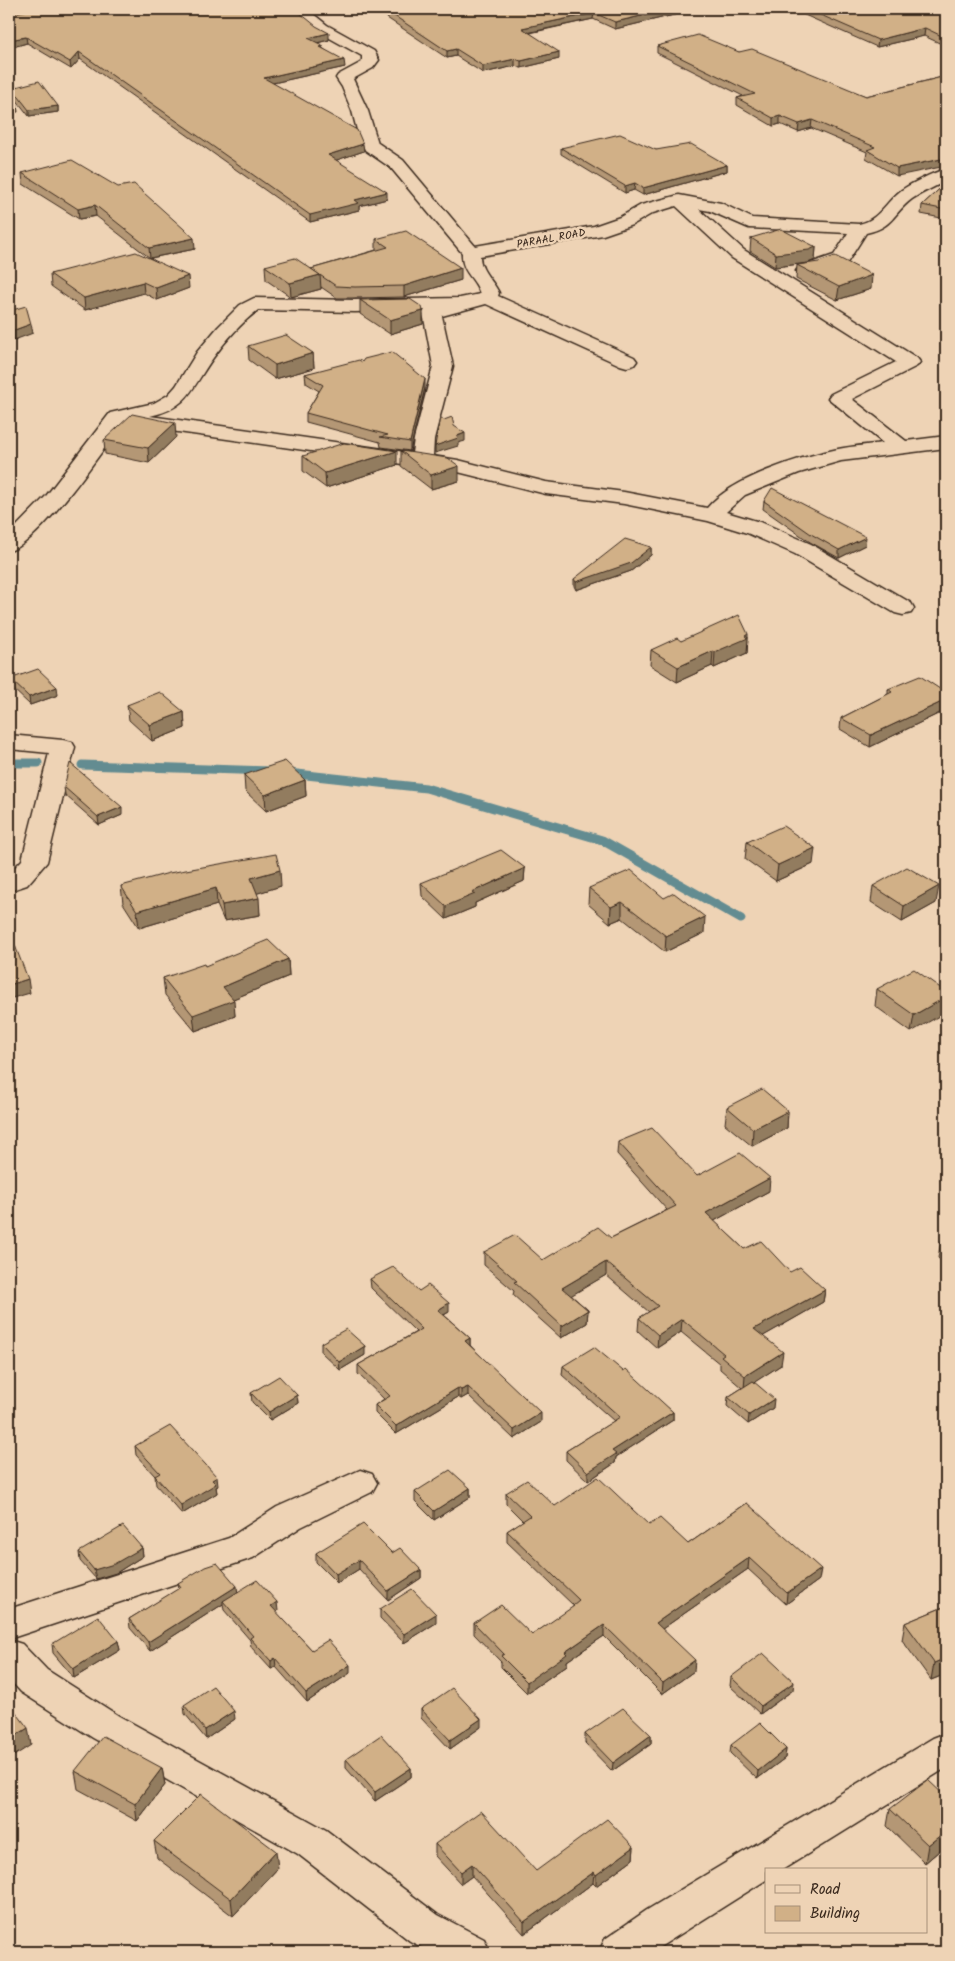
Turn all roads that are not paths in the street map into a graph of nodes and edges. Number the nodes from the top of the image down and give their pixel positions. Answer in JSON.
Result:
{"nodes":[{"id":1,"x":298,"y":9,"type":"edge"},
{"id":2,"x":946,"y":174,"type":"edge"},
{"id":3,"x":678,"y":200,"type":"junction"},
{"id":4,"x":859,"y":229,"type":"junction"},
{"id":5,"x":471,"y":252,"type":"junction"},
{"id":6,"x":773,"y":275,"type":"junction"},
{"id":7,"x":488,"y":298,"type":"junction"},
{"id":8,"x":460,"y":304,"type":"junction"},
{"id":9,"x":627,"y":361,"type":"dead end"},
{"id":10,"x":117,"y":416,"type":"junction"},
{"id":11,"x":946,"y":442,"type":"edge"},
{"id":12,"x":902,"y":448,"type":"junction"},
{"id":13,"x":422,"y":461,"type":"junction"},
{"id":14,"x":712,"y":515,"type":"junction"},
{"id":15,"x":9,"y":545,"type":"edge"},
{"id":16,"x":903,"y":608,"type":"dead end"},
{"id":17,"x":9,"y":742,"type":"edge"},
{"id":18,"x":9,"y":883,"type":"edge"},
{"id":19,"x":360,"y":1483,"type":"dead end"},
{"id":20,"x":9,"y":1624,"type":"edge"},
{"id":21,"x":9,"y":1655,"type":"edge"},
{"id":22,"x":946,"y":1749,"type":"edge"},
{"id":23,"x":470,"y":1952,"type":"edge"},
{"id":24,"x":619,"y":1952,"type":"edge"}],
"edges":[{"from":1,"to":5,"type":"street"},
{"from":2,"to":4,"type":"street","name":"PARAAL ROAD"},
{"from":3,"to":4,"type":"street","name":"PARAAL ROAD"},
{"from":3,"to":5,"type":"street","name":"PARAAL ROAD"},
{"from":3,"to":6,"type":"street"},
{"from":4,"to":6,"type":"street"},
{"from":5,"to":7,"type":"street"},
{"from":6,"to":12,"type":"street"},
{"from":7,"to":8,"type":"street"},
{"from":7,"to":9,"type":"street"},
{"from":8,"to":10,"type":"street"},
{"from":8,"to":13,"type":"street"},
{"from":10,"to":13,"type":"street"},
{"from":10,"to":15,"type":"street"},
{"from":11,"to":12,"type":"street"},
{"from":12,"to":14,"type":"street"},
{"from":13,"to":14,"type":"street"},
{"from":14,"to":16,"type":"street"},
{"from":17,"to":18,"type":"street"},
{"from":19,"to":20,"type":"street"},
{"from":21,"to":23,"type":"street"},
{"from":22,"to":24,"type":"street"}]}
